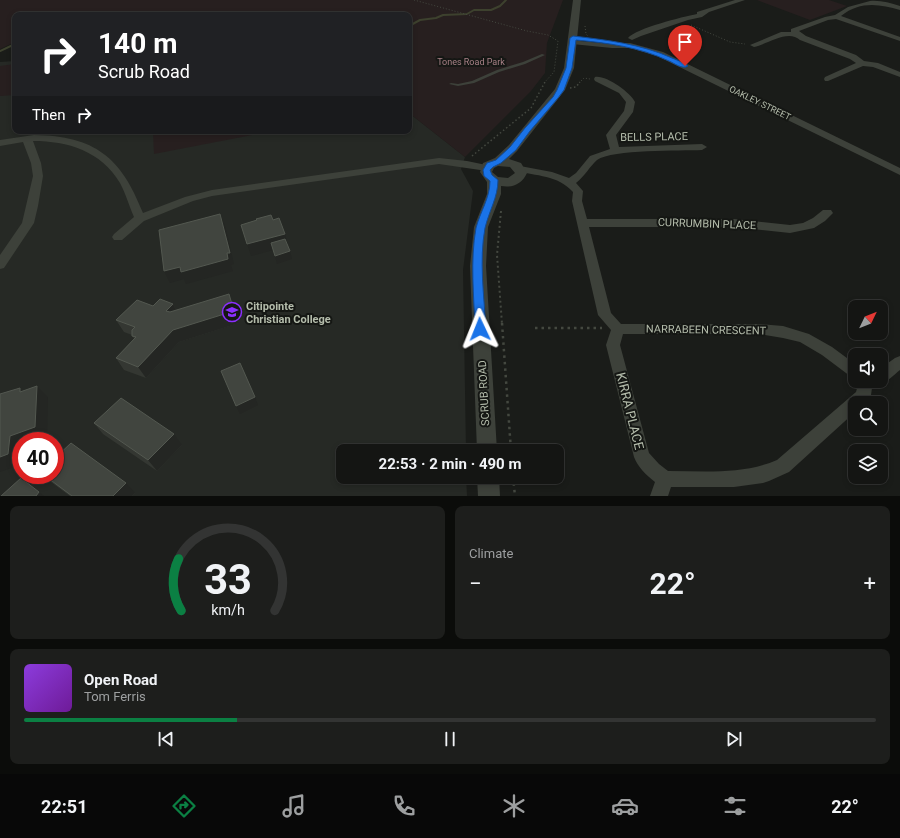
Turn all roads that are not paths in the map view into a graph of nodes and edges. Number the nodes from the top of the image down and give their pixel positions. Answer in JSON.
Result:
{"nodes":[{"id":1,"x":576,"y":0,"type":"edge"},
{"id":2,"x":742,"y":0,"type":"edge"},
{"id":3,"x":900,"y":8,"type":"edge"},
{"id":4,"x":837,"y":17,"type":"junction"},
{"id":5,"x":797,"y":34,"type":"junction"},
{"id":6,"x":632,"y":38,"type":"dead end"},
{"id":7,"x":900,"y":39,"type":"edge"},
{"id":8,"x":573,"y":40,"type":"junction"},
{"id":9,"x":617,"y":44,"type":"junction"},
{"id":10,"x":754,"y":45,"type":"road end"},
{"id":11,"x":543,"y":55,"type":"dead end"},
{"id":12,"x":862,"y":63,"type":"junction"},
{"id":13,"x":900,"y":75,"type":"edge"},
{"id":14,"x":598,"y":79,"type":"road end"},
{"id":15,"x":828,"y":79,"type":"dead end"},
{"id":16,"x":451,"y":84,"type":"dead end"},
{"id":17,"x":27,"y":139,"type":"junction"},
{"id":18,"x":0,"y":143,"type":"edge"},
{"id":19,"x":702,"y":147,"type":"dead end"},
{"id":20,"x":513,"y":148,"type":"junction"},
{"id":21,"x":615,"y":150,"type":"junction"},
{"id":22,"x":493,"y":165,"type":"junction"},
{"id":23,"x":518,"y":170,"type":"junction"},
{"id":24,"x":900,"y":172,"type":"edge"},
{"id":25,"x":567,"y":181,"type":"junction"},
{"id":26,"x":497,"y":194,"type":"junction"},
{"id":27,"x":827,"y":213,"type":"dead end"},
{"id":28,"x":140,"y":218,"type":"junction"},
{"id":29,"x":582,"y":223,"type":"junction"},
{"id":30,"x":118,"y":237,"type":"dead end"},
{"id":31,"x":0,"y":265,"type":"edge"},
{"id":32,"x":618,"y":329,"type":"junction"},
{"id":33,"x":900,"y":362,"type":"edge"},
{"id":34,"x":848,"y":367,"type":"edge"},
{"id":35,"x":888,"y":371,"type":"edge"},
{"id":36,"x":864,"y":388,"type":"edge"},
{"id":37,"x":487,"y":444,"type":"edge"},
{"id":38,"x":665,"y":479,"type":"junction"},
{"id":39,"x":488,"y":484,"type":"edge"},
{"id":40,"x":489,"y":496,"type":"edge"},
{"id":41,"x":659,"y":496,"type":"edge"}],
"edges":[{"from":1,"to":8,"type":"street"},
{"from":2,"to":6,"type":"street"},
{"from":3,"to":4,"type":"street"},
{"from":4,"to":5,"type":"street"},
{"from":4,"to":7,"type":"street"},
{"from":5,"to":10,"type":"street"},
{"from":5,"to":12,"type":"street"},
{"from":8,"to":9,"type":"street","name":"OAKLEY STREET"},
{"from":8,"to":9,"type":"street","name":"OAKLEY STREET"},
{"from":8,"to":20,"type":"street"},
{"from":9,"to":24,"type":"street","name":"OAKLEY STREET"},
{"from":11,"to":16,"type":"lane"},
{"from":12,"to":13,"type":"street"},
{"from":12,"to":15,"type":"street"},
{"from":14,"to":21,"type":"street"},
{"from":17,"to":18,"type":"street"},
{"from":17,"to":28,"type":"street"},
{"from":17,"to":31,"type":"street"},
{"from":19,"to":21,"type":"street","name":"BELLS PLACE"},
{"from":20,"to":22,"type":"street"},
{"from":20,"to":23,"type":"street"},
{"from":21,"to":25,"type":"street","name":"BELLS PLACE"},
{"from":22,"to":23,"type":"street"},
{"from":22,"to":26,"type":"street"},
{"from":22,"to":28,"type":"street"},
{"from":23,"to":25,"type":"street"},
{"from":23,"to":26,"type":"street","name":"SCRUB ROAD"},
{"from":25,"to":29,"type":"street"},
{"from":26,"to":37,"type":"street","name":"SCRUB ROAD"},
{"from":27,"to":29,"type":"street","name":"CURRUMBIN PLACE"},
{"from":28,"to":30,"type":"street"},
{"from":29,"to":32,"type":"street"},
{"from":32,"to":34,"type":"street","name":"NARRABEEN CRESCENT"},
{"from":32,"to":38,"type":"street","name":"KIRRA PLACE"},
{"from":33,"to":35,"type":"street"},
{"from":36,"to":38,"type":"street"},
{"from":38,"to":41,"type":"street"},
{"from":39,"to":40,"type":"street"}]}
